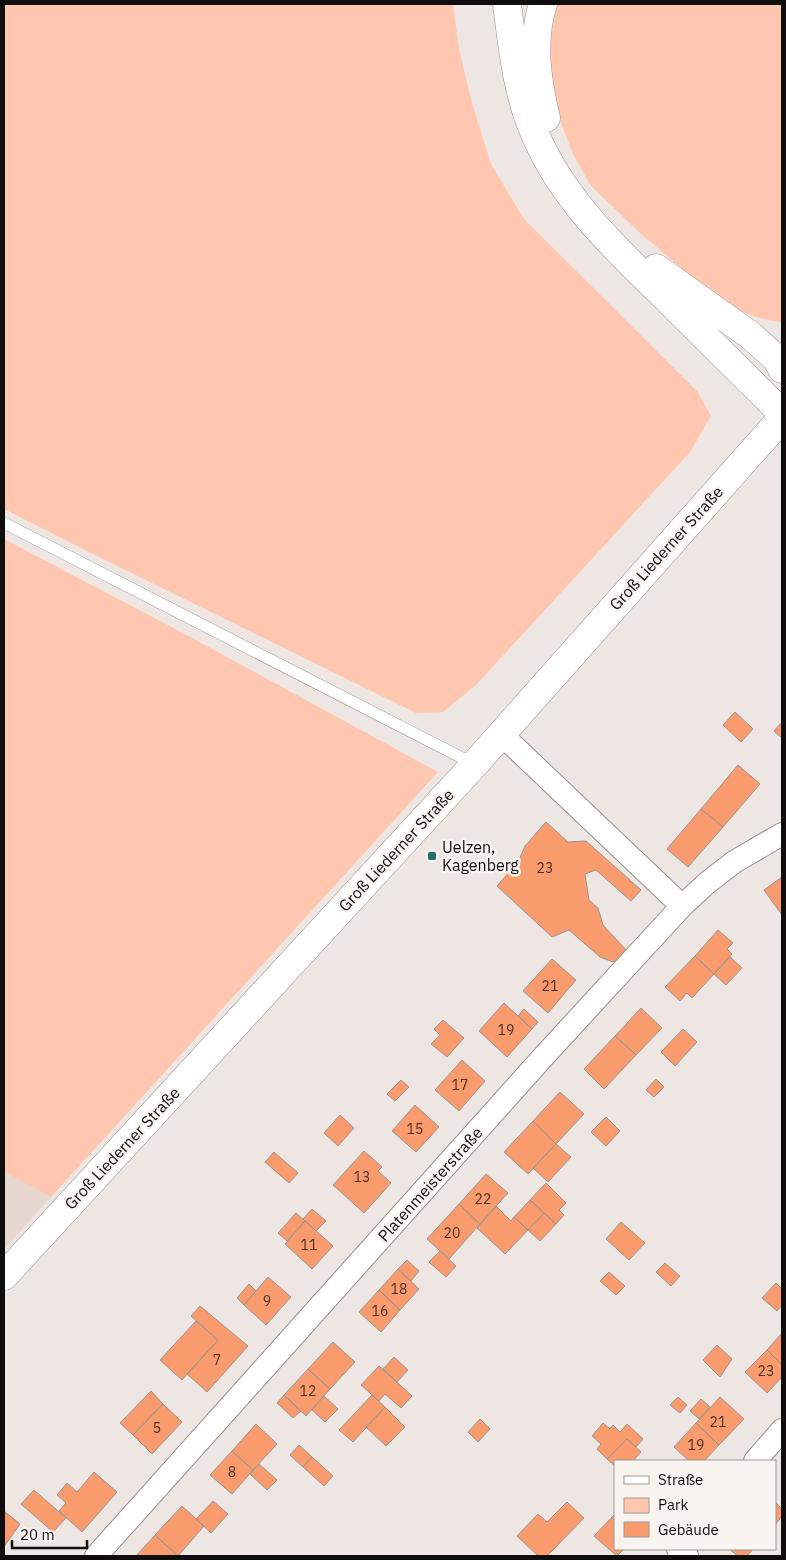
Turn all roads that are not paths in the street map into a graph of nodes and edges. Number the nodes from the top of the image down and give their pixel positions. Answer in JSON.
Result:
{"nodes":[{"id":1,"x":507,"y":4,"type":"edge"},
{"id":2,"x":543,"y":4,"type":"edge"},
{"id":3,"x":750,"y":335,"type":"junction"},
{"id":4,"x":782,"y":341,"type":"edge"},
{"id":5,"x":782,"y":369,"type":"edge"},
{"id":6,"x":782,"y":413,"type":"edge"},
{"id":7,"x":782,"y":418,"type":"edge"},
{"id":8,"x":4,"y":523,"type":"edge"},
{"id":9,"x":501,"y":734,"type":"junction"},
{"id":10,"x":474,"y":765,"type":"junction"},
{"id":11,"x":782,"y":834,"type":"edge"},
{"id":12,"x":682,"y":906,"type":"junction"},
{"id":13,"x":4,"y":1276,"type":"edge"},
{"id":14,"x":782,"y":1430,"type":"edge"},
{"id":15,"x":756,"y":1460,"type":"edge"},
{"id":16,"x":96,"y":1556,"type":"edge"}],
"edges":[{"from":1,"to":6,"type":"main road"},
{"from":2,"to":3,"type":"main road"},
{"from":3,"to":4,"type":"main road"},
{"from":3,"to":5,"type":"main road"},
{"from":7,"to":9,"type":"main road","name":"Groß Liederner Straße"},
{"from":8,"to":10,"type":"lane"},
{"from":9,"to":10,"type":"main road","name":"Groß Liederner Straße"},
{"from":9,"to":12,"type":"street"},
{"from":10,"to":13,"type":"main road","name":"Groß Liederner Straße"},
{"from":11,"to":12,"type":"street","name":"Platenmeisterstraße"},
{"from":12,"to":16,"type":"street","name":"Platenmeisterstraße"},
{"from":14,"to":15,"type":"street"}]}
